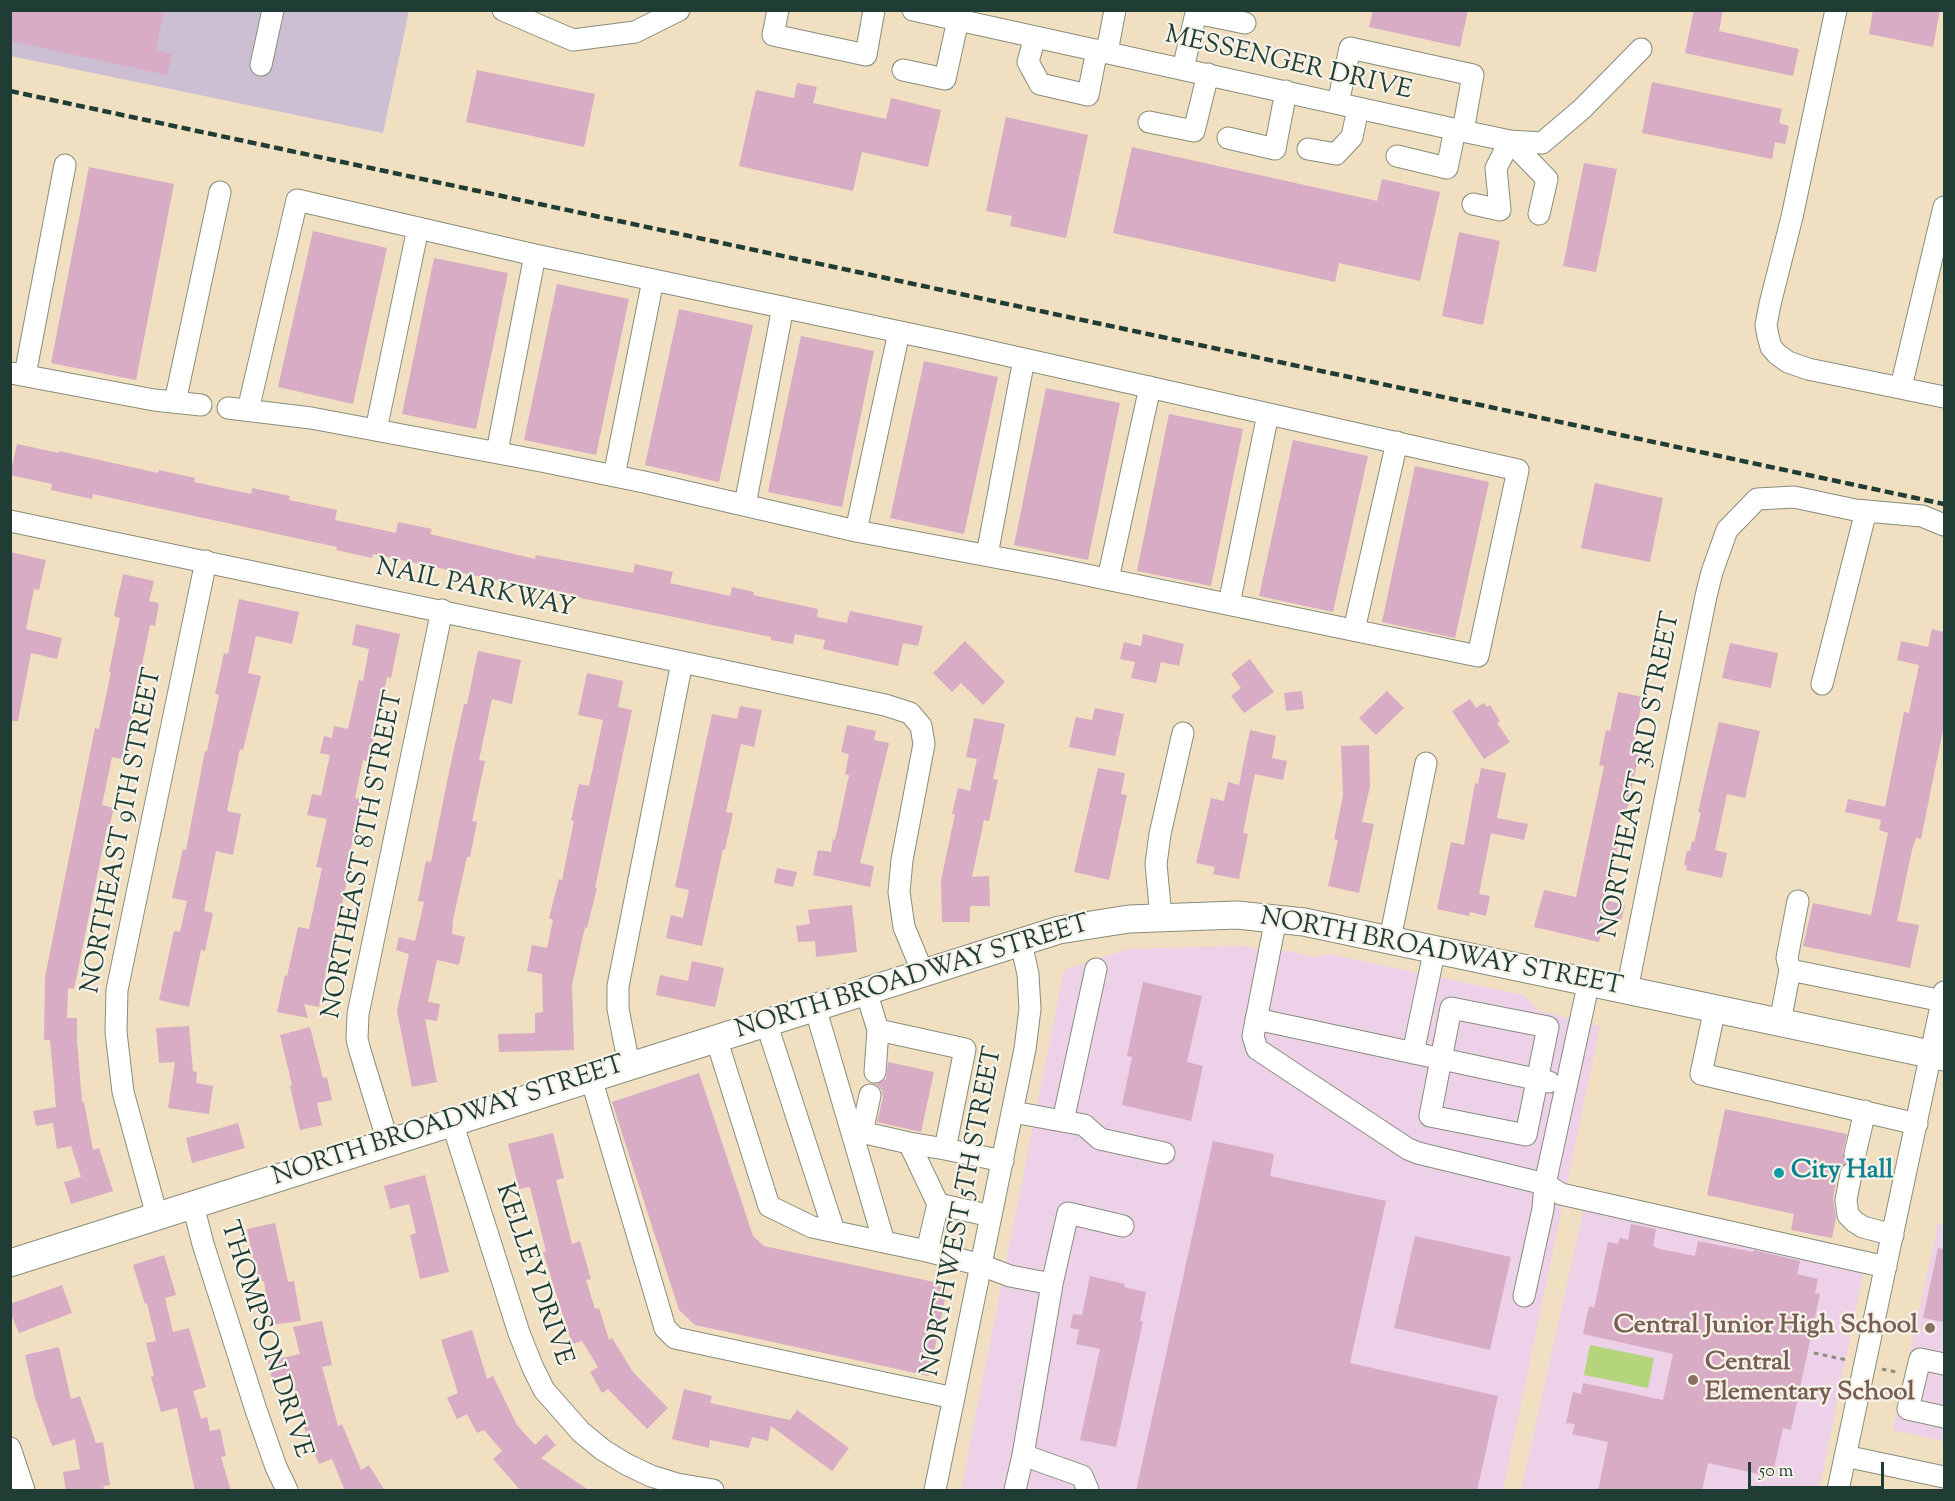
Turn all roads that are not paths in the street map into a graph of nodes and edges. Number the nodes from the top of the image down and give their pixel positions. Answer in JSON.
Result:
{"nodes":[{"id":1,"x":273,"y":10,"type":"edge"},
{"id":2,"x":503,"y":10,"type":"edge"},
{"id":3,"x":679,"y":10,"type":"edge"},
{"id":4,"x":778,"y":10,"type":"edge"},
{"id":5,"x":874,"y":10,"type":"edge"},
{"id":6,"x":913,"y":10,"type":"edge"},
{"id":7,"x":1115,"y":10,"type":"edge"},
{"id":8,"x":1836,"y":10,"type":"edge"},
{"id":9,"x":937,"y":13,"type":"edge"},
{"id":10,"x":958,"y":20,"type":"junction"},
{"id":11,"x":1245,"y":23,"type":"dead end"},
{"id":12,"x":1035,"y":37,"type":"junction"},
{"id":13,"x":1641,"y":49,"type":"dead end"},
{"id":14,"x":1102,"y":51,"type":"junction"},
{"id":15,"x":261,"y":65,"type":"dead end"},
{"id":16,"x":1184,"y":69,"type":"junction"},
{"id":17,"x":903,"y":70,"type":"dead end"},
{"id":18,"x":1208,"y":74,"type":"junction"},
{"id":19,"x":1286,"y":91,"type":"junction"},
{"id":20,"x":1348,"y":105,"type":"junction"},
{"id":21,"x":1149,"y":122,"type":"dead end"},
{"id":22,"x":1459,"y":130,"type":"junction"},
{"id":23,"x":1228,"y":138,"type":"dead end"},
{"id":24,"x":1510,"y":141,"type":"junction"},
{"id":25,"x":1308,"y":149,"type":"dead end"},
{"id":26,"x":1397,"y":156,"type":"dead end"},
{"id":27,"x":64,"y":165,"type":"dead end"},
{"id":28,"x":220,"y":192,"type":"dead end"},
{"id":29,"x":1473,"y":204,"type":"dead end"},
{"id":30,"x":1944,"y":207,"type":"edge"},
{"id":31,"x":1539,"y":214,"type":"dead end"},
{"id":32,"x":418,"y":228,"type":"junction"},
{"id":33,"x":535,"y":255,"type":"junction"},
{"id":34,"x":653,"y":280,"type":"junction"},
{"id":35,"x":783,"y":307,"type":"junction"},
{"id":36,"x":899,"y":332,"type":"junction"},
{"id":37,"x":1024,"y":359,"type":"junction"},
{"id":38,"x":18,"y":374,"type":"edge"},
{"id":39,"x":1150,"y":387,"type":"junction"},
{"id":40,"x":1901,"y":387,"type":"junction"},
{"id":41,"x":1944,"y":397,"type":"edge"},
{"id":42,"x":174,"y":402,"type":"junction"},
{"id":43,"x":201,"y":405,"type":"dead end"},
{"id":44,"x":1269,"y":414,"type":"junction"},
{"id":45,"x":376,"y":430,"type":"junction"},
{"id":46,"x":1396,"y":442,"type":"junction"},
{"id":47,"x":497,"y":452,"type":"junction"},
{"id":48,"x":615,"y":476,"type":"junction"},
{"id":49,"x":745,"y":505,"type":"junction"},
{"id":50,"x":1866,"y":511,"type":"junction"},
{"id":51,"x":10,"y":520,"type":"edge"},
{"id":52,"x":1944,"y":525,"type":"edge"},
{"id":53,"x":856,"y":531,"type":"junction"},
{"id":54,"x":987,"y":555,"type":"junction"},
{"id":55,"x":206,"y":561,"type":"junction"},
{"id":56,"x":1108,"y":579,"type":"junction"},
{"id":57,"x":1229,"y":604,"type":"junction"},
{"id":58,"x":442,"y":610,"type":"junction"},
{"id":59,"x":1354,"y":630,"type":"junction"},
{"id":60,"x":682,"y":662,"type":"junction"},
{"id":61,"x":1822,"y":684,"type":"dead end"},
{"id":62,"x":1183,"y":733,"type":"dead end"},
{"id":63,"x":1426,"y":763,"type":"dead end"},
{"id":64,"x":1798,"y":901,"type":"dead end"},
{"id":65,"x":1161,"y":917,"type":"junction"},
{"id":66,"x":1275,"y":918,"type":"junction"},
{"id":67,"x":1390,"y":939,"type":"junction"},
{"id":68,"x":1021,"y":943,"type":"junction"},
{"id":69,"x":1435,"y":948,"type":"junction"},
{"id":70,"x":1096,"y":969,"type":"dead end"},
{"id":71,"x":1790,"y":970,"type":"junction"},
{"id":72,"x":922,"y":973,"type":"junction"},
{"id":73,"x":1589,"y":981,"type":"junction"},
{"id":74,"x":1627,"y":990,"type":"junction"},
{"id":75,"x":866,"y":991,"type":"junction"},
{"id":76,"x":1944,"y":997,"type":"edge"},
{"id":77,"x":815,"y":1007,"type":"junction"},
{"id":78,"x":1715,"y":1008,"type":"junction"},
{"id":79,"x":1256,"y":1019,"type":"junction"},
{"id":80,"x":766,"y":1022,"type":"junction"},
{"id":81,"x":1780,"y":1022,"type":"junction"},
{"id":82,"x":878,"y":1030,"type":"junction"},
{"id":83,"x":716,"y":1038,"type":"junction"},
{"id":84,"x":1413,"y":1053,"type":"junction"},
{"id":85,"x":1938,"y":1055,"type":"edge"},
{"id":86,"x":1441,"y":1059,"type":"junction"},
{"id":87,"x":629,"y":1065,"type":"junction"},
{"id":88,"x":875,"y":1072,"type":"dead end"},
{"id":89,"x":591,"y":1078,"type":"junction"},
{"id":90,"x":1537,"y":1080,"type":"junction"},
{"id":91,"x":1566,"y":1086,"type":"junction"},
{"id":92,"x":870,"y":1095,"type":"dead end"},
{"id":93,"x":1865,"y":1111,"type":"junction"},
{"id":94,"x":1013,"y":1112,"type":"junction"},
{"id":95,"x":1063,"y":1121,"type":"junction"},
{"id":96,"x":452,"y":1122,"type":"junction"},
{"id":97,"x":1917,"y":1124,"type":"junction"},
{"id":98,"x":857,"y":1131,"type":"junction"},
{"id":99,"x":388,"y":1142,"type":"junction"},
{"id":100,"x":909,"y":1143,"type":"junction"},
{"id":101,"x":945,"y":1149,"type":"junction"},
{"id":102,"x":1164,"y":1153,"type":"dead end"},
{"id":103,"x":1003,"y":1161,"type":"junction"},
{"id":104,"x":1545,"y":1184,"type":"junction"},
{"id":105,"x":938,"y":1204,"type":"junction"},
{"id":106,"x":193,"y":1205,"type":"junction"},
{"id":107,"x":157,"y":1216,"type":"junction"},
{"id":108,"x":991,"y":1216,"type":"junction"},
{"id":109,"x":1123,"y":1226,"type":"dead end"},
{"id":110,"x":834,"y":1231,"type":"junction"},
{"id":111,"x":1893,"y":1235,"type":"junction"},
{"id":112,"x":884,"y":1242,"type":"junction"},
{"id":113,"x":927,"y":1251,"type":"junction"},
{"id":114,"x":10,"y":1263,"type":"edge"},
{"id":115,"x":981,"y":1265,"type":"junction"},
{"id":116,"x":1886,"y":1267,"type":"junction"},
{"id":117,"x":1052,"y":1284,"type":"junction"},
{"id":118,"x":1524,"y":1296,"type":"dead end"},
{"id":119,"x":1944,"y":1364,"type":"edge"},
{"id":120,"x":954,"y":1398,"type":"junction"},
{"id":121,"x":1944,"y":1417,"type":"edge"},
{"id":122,"x":10,"y":1448,"type":"edge"},
{"id":123,"x":1023,"y":1455,"type":"junction"},
{"id":124,"x":1845,"y":1456,"type":"junction"},
{"id":125,"x":1944,"y":1477,"type":"edge"},
{"id":126,"x":24,"y":1491,"type":"edge"},
{"id":127,"x":287,"y":1491,"type":"edge"},
{"id":128,"x":713,"y":1491,"type":"edge"},
{"id":129,"x":936,"y":1491,"type":"edge"},
{"id":130,"x":1015,"y":1491,"type":"edge"},
{"id":131,"x":1088,"y":1491,"type":"edge"},
{"id":132,"x":1838,"y":1491,"type":"edge"}],
"edges":[{"from":1,"to":15,"type":"street"},
{"from":2,"to":3,"type":"street"},
{"from":4,"to":5,"type":"street"},
{"from":6,"to":9,"type":"street","name":"MESSENGER DRIVE"},
{"from":7,"to":14,"type":"street"},
{"from":8,"to":40,"type":"street"},
{"from":9,"to":10,"type":"street","name":"MESSENGER DRIVE"},
{"from":10,"to":12,"type":"street","name":"MESSENGER DRIVE"},
{"from":10,"to":17,"type":"street"},
{"from":11,"to":16,"type":"street"},
{"from":12,"to":14,"type":"street","name":"MESSENGER DRIVE"},
{"from":12,"to":14,"type":"street"},
{"from":13,"to":24,"type":"street","name":"MESSENGER DRIVE"},
{"from":14,"to":16,"type":"street","name":"MESSENGER DRIVE"},
{"from":16,"to":18,"type":"street","name":"MESSENGER DRIVE"},
{"from":18,"to":19,"type":"street","name":"MESSENGER DRIVE"},
{"from":18,"to":21,"type":"street"},
{"from":19,"to":20,"type":"street","name":"MESSENGER DRIVE"},
{"from":19,"to":23,"type":"street"},
{"from":20,"to":22,"type":"street","name":"MESSENGER DRIVE"},
{"from":20,"to":22,"type":"street"},
{"from":20,"to":25,"type":"street"},
{"from":22,"to":24,"type":"street","name":"MESSENGER DRIVE"},
{"from":22,"to":26,"type":"street"},
{"from":24,"to":29,"type":"street"},
{"from":24,"to":31,"type":"street"},
{"from":27,"to":38,"type":"street"},
{"from":28,"to":42,"type":"street"},
{"from":30,"to":40,"type":"street"},
{"from":32,"to":33,"type":"street"},
{"from":32,"to":45,"type":"street"},
{"from":32,"to":45,"type":"street"},
{"from":33,"to":34,"type":"street"},
{"from":33,"to":47,"type":"street"},
{"from":34,"to":35,"type":"street"},
{"from":34,"to":48,"type":"street"},
{"from":35,"to":36,"type":"street"},
{"from":35,"to":49,"type":"street"},
{"from":36,"to":37,"type":"street"},
{"from":36,"to":53,"type":"street"},
{"from":37,"to":39,"type":"street"},
{"from":37,"to":54,"type":"street"},
{"from":38,"to":42,"type":"street"},
{"from":39,"to":44,"type":"street"},
{"from":39,"to":56,"type":"street"},
{"from":40,"to":41,"type":"street"},
{"from":42,"to":43,"type":"street"},
{"from":44,"to":46,"type":"street"},
{"from":44,"to":57,"type":"street"},
{"from":45,"to":47,"type":"street"},
{"from":46,"to":59,"type":"street"},
{"from":46,"to":59,"type":"street"},
{"from":47,"to":48,"type":"street"},
{"from":48,"to":49,"type":"street"},
{"from":49,"to":53,"type":"street"},
{"from":50,"to":52,"type":"street","name":"NORTHEAST 3RD STREET"},
{"from":50,"to":61,"type":"street"},
{"from":50,"to":74,"type":"street","name":"NORTHEAST 3RD STREET"},
{"from":51,"to":55,"type":"street","name":"NAIL PARKWAY"},
{"from":53,"to":54,"type":"street"},
{"from":54,"to":56,"type":"street"},
{"from":55,"to":58,"type":"street","name":"NAIL PARKWAY"},
{"from":55,"to":107,"type":"street","name":"NORTHEAST 9TH STREET"},
{"from":56,"to":57,"type":"street"},
{"from":57,"to":59,"type":"street"},
{"from":58,"to":60,"type":"street","name":"NAIL PARKWAY"},
{"from":58,"to":99,"type":"street","name":"NORTHEAST 8TH STREET"},
{"from":60,"to":72,"type":"street","name":"NAIL PARKWAY"},
{"from":60,"to":87,"type":"street"},
{"from":62,"to":65,"type":"street"},
{"from":63,"to":67,"type":"street"},
{"from":64,"to":71,"type":"street"},
{"from":65,"to":66,"type":"main road","name":"NORTH BROADWAY STREET"},
{"from":65,"to":68,"type":"main road","name":"NORTH BROADWAY STREET"},
{"from":66,"to":67,"type":"main road","name":"NORTH BROADWAY STREET"},
{"from":66,"to":79,"type":"street"},
{"from":67,"to":69,"type":"main road","name":"NORTH BROADWAY STREET"},
{"from":68,"to":72,"type":"main road","name":"NORTH BROADWAY STREET"},
{"from":68,"to":94,"type":"street","name":"NORTHWEST 5TH STREET"},
{"from":69,"to":73,"type":"main road","name":"NORTH BROADWAY STREET"},
{"from":69,"to":84,"type":"street"},
{"from":70,"to":95,"type":"street"},
{"from":71,"to":76,"type":"street"},
{"from":71,"to":81,"type":"street"},
{"from":72,"to":75,"type":"main road","name":"NORTH BROADWAY STREET"},
{"from":73,"to":74,"type":"main road","name":"NORTH BROADWAY STREET"},
{"from":73,"to":91,"type":"street"},
{"from":74,"to":78,"type":"main road","name":"NORTH BROADWAY STREET"},
{"from":75,"to":77,"type":"main road","name":"NORTH BROADWAY STREET"},
{"from":75,"to":82,"type":"street"},
{"from":76,"to":85,"type":"street"},
{"from":77,"to":80,"type":"main road","name":"NORTH BROADWAY STREET"},
{"from":77,"to":98,"type":"street"},
{"from":78,"to":81,"type":"main road","name":"NORTH BROADWAY STREET"},
{"from":78,"to":93,"type":"street"},
{"from":79,"to":84,"type":"street"},
{"from":79,"to":104,"type":"street"},
{"from":80,"to":83,"type":"main road","name":"NORTH BROADWAY STREET"},
{"from":80,"to":110,"type":"street"},
{"from":81,"to":85,"type":"main road","name":"NORTH BROADWAY STREET"},
{"from":82,"to":88,"type":"street"},
{"from":82,"to":101,"type":"street"},
{"from":83,"to":87,"type":"main road","name":"NORTH BROADWAY STREET"},
{"from":83,"to":110,"type":"street"},
{"from":84,"to":86,"type":"street"},
{"from":85,"to":97,"type":"street"},
{"from":86,"to":90,"type":"street"},
{"from":86,"to":90,"type":"street"},
{"from":86,"to":90,"type":"street"},
{"from":87,"to":89,"type":"main road","name":"NORTH BROADWAY STREET"},
{"from":89,"to":96,"type":"main road","name":"NORTH BROADWAY STREET"},
{"from":89,"to":120,"type":"street"},
{"from":90,"to":91,"type":"street"},
{"from":91,"to":104,"type":"street"},
{"from":92,"to":98,"type":"street"},
{"from":93,"to":97,"type":"street"},
{"from":93,"to":111,"type":"street"},
{"from":94,"to":95,"type":"street"},
{"from":94,"to":103,"type":"street","name":"NORTHWEST 5TH STREET"},
{"from":95,"to":102,"type":"street"},
{"from":96,"to":99,"type":"main road","name":"NORTH BROADWAY STREET"},
{"from":96,"to":128,"type":"street","name":"KELLEY DRIVE"},
{"from":97,"to":111,"type":"street"},
{"from":98,"to":100,"type":"street"},
{"from":98,"to":112,"type":"street"},
{"from":99,"to":106,"type":"main road","name":"NORTH BROADWAY STREET"},
{"from":100,"to":101,"type":"street"},
{"from":100,"to":105,"type":"street"},
{"from":101,"to":103,"type":"street"},
{"from":103,"to":108,"type":"street","name":"NORTHWEST 5TH STREET"},
{"from":104,"to":116,"type":"street"},
{"from":104,"to":118,"type":"street"},
{"from":105,"to":108,"type":"street"},
{"from":105,"to":113,"type":"street"},
{"from":106,"to":107,"type":"main road","name":"NORTH BROADWAY STREET"},
{"from":106,"to":127,"type":"street","name":"THOMPSON DRIVE"},
{"from":107,"to":114,"type":"main road","name":"NORTH BROADWAY STREET"},
{"from":108,"to":115,"type":"street","name":"NORTHWEST 5TH STREET"},
{"from":109,"to":117,"type":"street"},
{"from":110,"to":112,"type":"street"},
{"from":111,"to":116,"type":"street"},
{"from":112,"to":113,"type":"street"},
{"from":113,"to":115,"type":"street"},
{"from":115,"to":117,"type":"street"},
{"from":115,"to":120,"type":"street","name":"NORTHWEST 5TH STREET"},
{"from":116,"to":124,"type":"street"},
{"from":117,"to":123,"type":"street"},
{"from":119,"to":121,"type":"street"},
{"from":120,"to":129,"type":"street","name":"NORTHWEST 5TH STREET"},
{"from":122,"to":126,"type":"street"},
{"from":123,"to":130,"type":"street"},
{"from":123,"to":131,"type":"street"},
{"from":124,"to":125,"type":"street"},
{"from":124,"to":132,"type":"street"}]}
